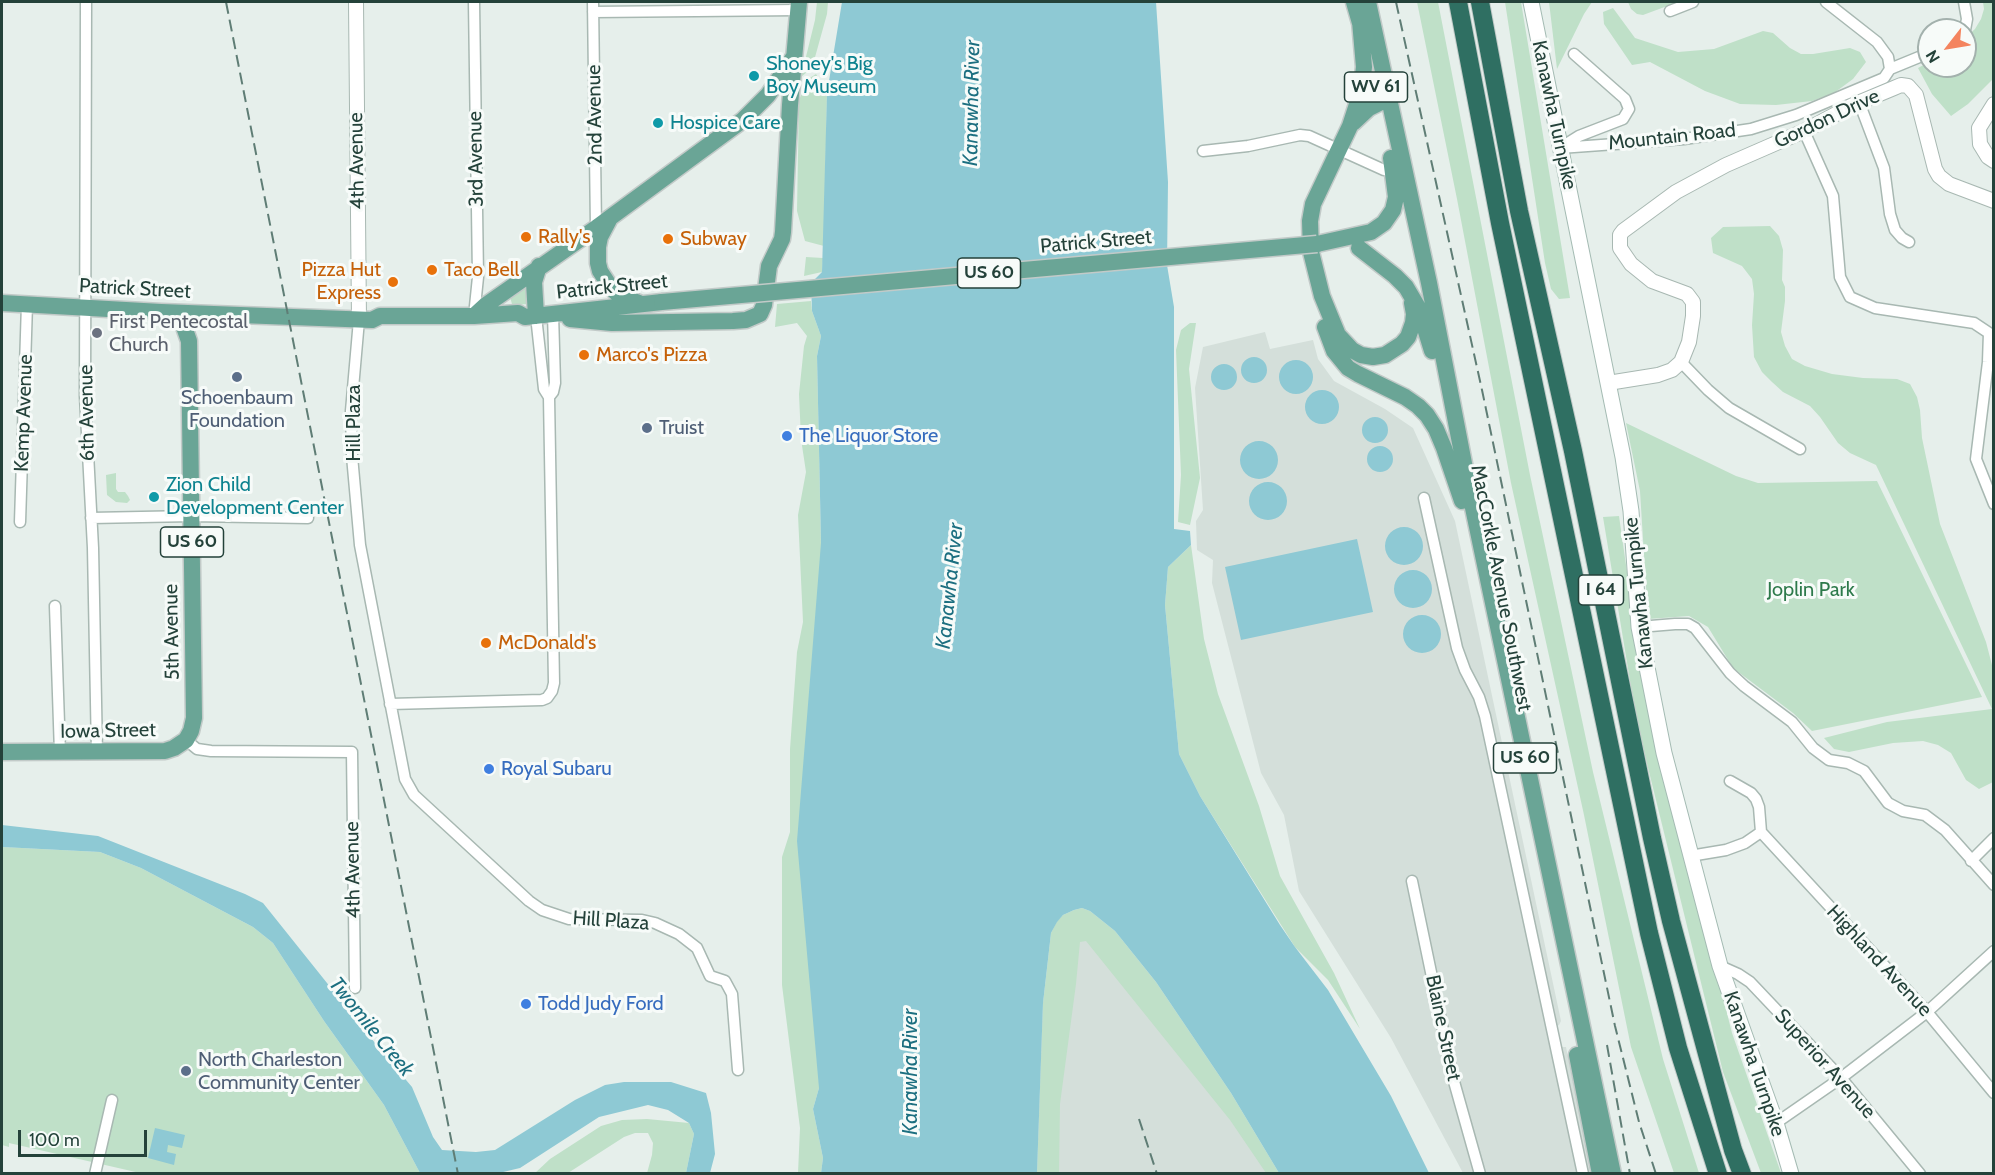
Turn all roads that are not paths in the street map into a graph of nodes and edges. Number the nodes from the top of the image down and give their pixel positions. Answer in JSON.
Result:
{"nodes":[{"id":1,"x":86,"y":2,"type":"edge"},
{"id":2,"x":356,"y":2,"type":"edge"},
{"id":3,"x":474,"y":2,"type":"edge"},
{"id":4,"x":1354,"y":2,"type":"edge"},
{"id":5,"x":1368,"y":2,"type":"edge"},
{"id":6,"x":1458,"y":2,"type":"edge"},
{"id":7,"x":1480,"y":2,"type":"edge"},
{"id":8,"x":1531,"y":2,"type":"edge"},
{"id":9,"x":1693,"y":2,"type":"edge"},
{"id":10,"x":1826,"y":2,"type":"edge"},
{"id":11,"x":1964,"y":2,"type":"edge"},
{"id":12,"x":705,"y":6,"type":"edge"},
{"id":13,"x":799,"y":6,"type":"edge"},
{"id":14,"x":593,"y":7,"type":"edge"},
{"id":15,"x":1670,"y":11,"type":"dead end"},
{"id":16,"x":1967,"y":18,"type":"edge"},
{"id":17,"x":1360,"y":21,"type":"junction"},
{"id":18,"x":1574,"y":54,"type":"dead end"},
{"id":19,"x":793,"y":57,"type":"junction"},
{"id":20,"x":1917,"y":59,"type":"edge"},
{"id":21,"x":1890,"y":69,"type":"junction"},
{"id":22,"x":772,"y":88,"type":"junction"},
{"id":23,"x":1384,"y":100,"type":"junction"},
{"id":24,"x":1859,"y":102,"type":"junction"},
{"id":25,"x":1994,"y":104,"type":"edge"},
{"id":26,"x":790,"y":105,"type":"junction"},
{"id":27,"x":1350,"y":126,"type":"junction"},
{"id":28,"x":1804,"y":130,"type":"junction"},
{"id":29,"x":1560,"y":148,"type":"junction"},
{"id":30,"x":1338,"y":149,"type":"junction"},
{"id":31,"x":1203,"y":151,"type":"dead end"},
{"id":32,"x":1994,"y":161,"type":"edge"},
{"id":33,"x":1400,"y":173,"type":"junction"},
{"id":34,"x":1994,"y":201,"type":"edge"},
{"id":35,"x":612,"y":217,"type":"junction"},
{"id":36,"x":596,"y":228,"type":"junction"},
{"id":37,"x":1909,"y":242,"type":"dead end"},
{"id":38,"x":1356,"y":243,"type":"junction"},
{"id":39,"x":539,"y":266,"type":"junction"},
{"id":40,"x":1406,"y":287,"type":"junction"},
{"id":41,"x":1322,"y":296,"type":"junction"},
{"id":42,"x":2,"y":303,"type":"edge"},
{"id":43,"x":27,"y":304,"type":"junction"},
{"id":44,"x":643,"y":304,"type":"junction"},
{"id":45,"x":86,"y":308,"type":"junction"},
{"id":46,"x":161,"y":312,"type":"junction"},
{"id":47,"x":213,"y":314,"type":"junction"},
{"id":48,"x":474,"y":316,"type":"junction"},
{"id":49,"x":542,"y":316,"type":"junction"},
{"id":50,"x":366,"y":320,"type":"junction"},
{"id":51,"x":189,"y":341,"type":"junction"},
{"id":52,"x":1440,"y":342,"type":"junction"},
{"id":53,"x":1681,"y":362,"type":"junction"},
{"id":54,"x":1608,"y":383,"type":"junction"},
{"id":55,"x":549,"y":397,"type":"junction"},
{"id":56,"x":1800,"y":449,"type":"dead end"},
{"id":57,"x":1424,"y":498,"type":"dead end"},
{"id":58,"x":1462,"y":501,"type":"junction"},
{"id":59,"x":1994,"y":504,"type":"edge"},
{"id":60,"x":192,"y":516,"type":"junction"},
{"id":61,"x":91,"y":518,"type":"junction"},
{"id":62,"x":308,"y":518,"type":"dead end"},
{"id":63,"x":20,"y":522,"type":"dead end"},
{"id":64,"x":55,"y":606,"type":"dead end"},
{"id":65,"x":1639,"y":627,"type":"junction"},
{"id":66,"x":390,"y":704,"type":"junction"},
{"id":67,"x":186,"y":740,"type":"junction"},
{"id":68,"x":2,"y":753,"type":"edge"},
{"id":69,"x":60,"y":753,"type":"junction"},
{"id":70,"x":98,"y":753,"type":"junction"},
{"id":71,"x":1730,"y":781,"type":"dead end"},
{"id":72,"x":1761,"y":832,"type":"junction"},
{"id":73,"x":1994,"y":838,"type":"edge"},
{"id":74,"x":1690,"y":856,"type":"junction"},
{"id":75,"x":1971,"y":861,"type":"junction"},
{"id":76,"x":1412,"y":881,"type":"dead end"},
{"id":77,"x":1994,"y":885,"type":"edge"},
{"id":78,"x":1994,"y":951,"type":"edge"},
{"id":79,"x":1720,"y":966,"type":"junction"},
{"id":80,"x":355,"y":988,"type":"dead end"},
{"id":81,"x":1927,"y":1012,"type":"junction"},
{"id":82,"x":738,"y":1070,"type":"dead end"},
{"id":83,"x":1841,"y":1078,"type":"junction"},
{"id":84,"x":1994,"y":1093,"type":"edge"},
{"id":85,"x":112,"y":1100,"type":"dead end"},
{"id":86,"x":1776,"y":1123,"type":"junction"},
{"id":87,"x":94,"y":1173,"type":"edge"},
{"id":88,"x":1480,"y":1173,"type":"edge"},
{"id":89,"x":1583,"y":1173,"type":"edge"},
{"id":90,"x":1600,"y":1173,"type":"edge"},
{"id":91,"x":1613,"y":1173,"type":"edge"},
{"id":92,"x":1718,"y":1173,"type":"edge"},
{"id":93,"x":1742,"y":1173,"type":"edge"},
{"id":94,"x":1791,"y":1173,"type":"edge"},
{"id":95,"x":1920,"y":1173,"type":"edge"}],
"edges":[{"from":1,"to":45,"type":"street","name":"6th Avenue"},
{"from":2,"to":50,"type":"street","name":"4th Avenue"},
{"from":3,"to":48,"type":"street","name":"3rd Avenue"},
{"from":4,"to":17,"type":"main road","number":"WV 61"},
{"from":5,"to":23,"type":"main road","number":"WV 61"},
{"from":6,"to":92,"type":"highway","number":"I 64"},
{"from":7,"to":93,"type":"highway","number":"I 64"},
{"from":8,"to":29,"type":"main road","name":"Kanawha Turnpike"},
{"from":9,"to":15,"type":"street"},
{"from":10,"to":21,"type":"street"},
{"from":11,"to":16,"type":"street"},
{"from":12,"to":13,"type":"street"},
{"from":12,"to":14,"type":"street"},
{"from":13,"to":19,"type":"main road"},
{"from":14,"to":36,"type":"street","name":"2nd Avenue"},
{"from":17,"to":23,"type":"main road","number":"WV 61"},
{"from":17,"to":27,"type":"main road"},
{"from":18,"to":29,"type":"street"},
{"from":19,"to":22,"type":"main road"},
{"from":19,"to":26,"type":"main road"},
{"from":20,"to":21,"type":"street","name":"Mountain Road"},
{"from":21,"to":29,"type":"street","name":"Mountain Road"},
{"from":22,"to":26,"type":"main road"},
{"from":22,"to":35,"type":"main road"},
{"from":23,"to":27,"type":"main road"},
{"from":23,"to":33,"type":"main road","number":"WV 61"},
{"from":24,"to":28,"type":"street","name":"Gordon Drive"},
{"from":24,"to":34,"type":"street","name":"Gordon Drive"},
{"from":24,"to":37,"type":"street"},
{"from":25,"to":32,"type":"street"},
{"from":26,"to":49,"type":"main road"},
{"from":27,"to":30,"type":"main road"},
{"from":28,"to":53,"type":"street","name":"Gordon Drive"},
{"from":28,"to":59,"type":"street"},
{"from":29,"to":54,"type":"main road","name":"Kanawha Turnpike"},
{"from":30,"to":31,"type":"street"},
{"from":30,"to":33,"type":"street"},
{"from":30,"to":41,"type":"main road"},
{"from":33,"to":38,"type":"main road"},
{"from":33,"to":52,"type":"main road"},
{"from":35,"to":36,"type":"main road"},
{"from":35,"to":44,"type":"main road"},
{"from":36,"to":39,"type":"main road"},
{"from":38,"to":40,"type":"main road","name":"MacCorkle Avenue Southwest","number":"US 60"},
{"from":38,"to":44,"type":"main road","name":"Patrick Street","number":"US 60","bridge":true},
{"from":38,"to":52,"type":"main road","name":"Patrick Street","number":"US 60"},
{"from":39,"to":48,"type":"main road"},
{"from":39,"to":49,"type":"main road"},
{"from":40,"to":41,"type":"main road"},
{"from":40,"to":58,"type":"main road","name":"MacCorkle Avenue Southwest","number":"US 60"},
{"from":41,"to":58,"type":"main road"},
{"from":42,"to":43,"type":"main road","name":"Patrick Street","number":"US 60"},
{"from":43,"to":45,"type":"main road","name":"Patrick Street","number":"US 60"},
{"from":43,"to":63,"type":"street","name":"Kemp Avenue"},
{"from":44,"to":49,"type":"main road","name":"Patrick Street","number":"US 60"},
{"from":45,"to":46,"type":"main road","name":"Patrick Street","number":"US 60"},
{"from":45,"to":61,"type":"street","name":"6th Avenue"},
{"from":46,"to":47,"type":"main road","name":"Patrick Street","number":"US 60"},
{"from":46,"to":51,"type":"main road"},
{"from":47,"to":50,"type":"main road","name":"Patrick Street","number":"US 60"},
{"from":47,"to":51,"type":"main road"},
{"from":48,"to":49,"type":"main road","name":"Patrick Street","number":"US 60"},
{"from":48,"to":50,"type":"main road","name":"Patrick Street","number":"US 60"},
{"from":49,"to":50,"type":"main road","name":"Patrick Street","number":"US 60"},
{"from":49,"to":55,"type":"street"},
{"from":49,"to":55,"type":"street"},
{"from":50,"to":66,"type":"street","name":"Hill Plaza"},
{"from":51,"to":60,"type":"main road","name":"5th Avenue","number":"US 60"},
{"from":52,"to":91,"type":"main road","name":"MacCorkle Avenue Southwest","number":"US 60"},
{"from":53,"to":54,"type":"street"},
{"from":53,"to":56,"type":"street"},
{"from":54,"to":65,"type":"main road","name":"Kanawha Turnpike"},
{"from":55,"to":66,"type":"street"},
{"from":57,"to":89,"type":"street"},
{"from":58,"to":90,"type":"main road","name":"MacCorkle Avenue Southwest","number":"US 60"},
{"from":60,"to":61,"type":"street"},
{"from":60,"to":62,"type":"street"},
{"from":60,"to":67,"type":"main road","name":"5th Avenue","number":"US 60"},
{"from":61,"to":70,"type":"street","name":"6th Avenue"},
{"from":64,"to":69,"type":"street"},
{"from":65,"to":74,"type":"main road","name":"Kanawha Turnpike"},
{"from":65,"to":75,"type":"street"},
{"from":66,"to":82,"type":"street","name":"Hill Plaza"},
{"from":67,"to":70,"type":"main road","name":"Iowa Street"},
{"from":67,"to":80,"type":"street","name":"4th Avenue"},
{"from":68,"to":69,"type":"main road","name":"Iowa Street"},
{"from":69,"to":70,"type":"main road","name":"Iowa Street"},
{"from":71,"to":72,"type":"street"},
{"from":72,"to":74,"type":"street"},
{"from":72,"to":81,"type":"street","name":"Highland Avenue"},
{"from":73,"to":75,"type":"street"},
{"from":74,"to":79,"type":"main road","name":"Kanawha Turnpike"},
{"from":75,"to":77,"type":"street"},
{"from":76,"to":88,"type":"street","name":"Blaine Street"},
{"from":78,"to":81,"type":"street"},
{"from":79,"to":83,"type":"street","name":"Superior Avenue"},
{"from":79,"to":86,"type":"main road","name":"Kanawha Turnpike"},
{"from":81,"to":83,"type":"street"},
{"from":81,"to":84,"type":"street","name":"Highland Avenue"},
{"from":83,"to":86,"type":"street"},
{"from":83,"to":95,"type":"street","name":"Superior Avenue"},
{"from":85,"to":87,"type":"street"},
{"from":86,"to":94,"type":"main road","name":"Kanawha Turnpike"}]}
